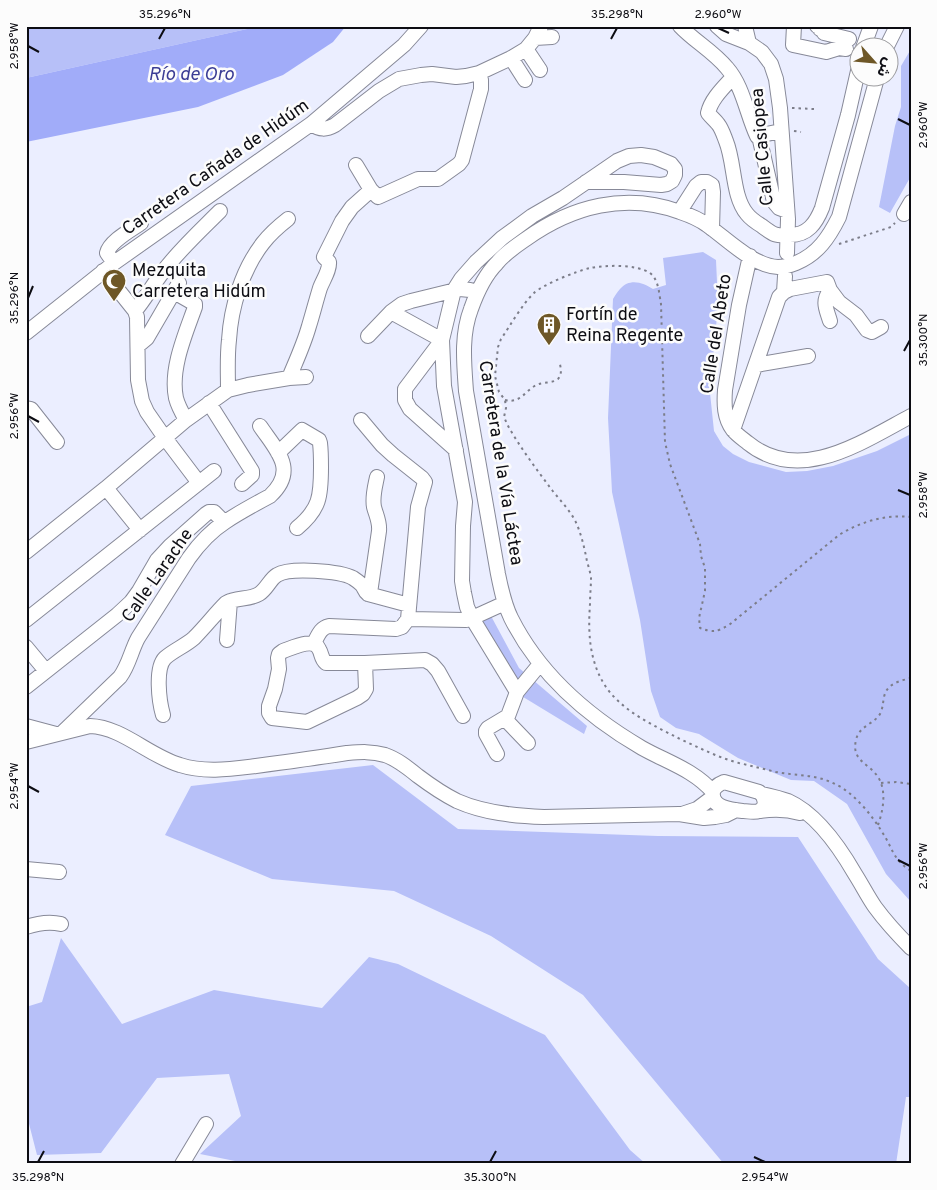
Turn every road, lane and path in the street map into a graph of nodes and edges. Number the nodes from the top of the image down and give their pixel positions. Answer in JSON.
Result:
{"nodes":[{"id":1,"x":680,"y":26,"type":"edge"},
{"id":2,"x":717,"y":26,"type":"edge"},
{"id":3,"x":745,"y":26,"type":"edge"},
{"id":4,"x":794,"y":26,"type":"edge"},
{"id":5,"x":817,"y":26,"type":"edge"},
{"id":6,"x":871,"y":26,"type":"edge"},
{"id":7,"x":897,"y":26,"type":"edge"},
{"id":8,"x":538,"y":32,"type":"edge"},
{"id":9,"x":420,"y":34,"type":"edge"},
{"id":10,"x":552,"y":37,"type":"dead end"},
{"id":11,"x":867,"y":38,"type":"edge"},
{"id":12,"x":891,"y":38,"type":"edge"},
{"id":13,"x":749,"y":43,"type":"junction"},
{"id":14,"x":526,"y":49,"type":"junction"},
{"id":15,"x":511,"y":58,"type":"junction"},
{"id":16,"x":540,"y":70,"type":"dead end"},
{"id":17,"x":479,"y":73,"type":"junction"},
{"id":18,"x":733,"y":78,"type":"junction"},
{"id":19,"x":525,"y":80,"type":"dead end"},
{"id":20,"x":854,"y":88,"type":"edge"},
{"id":21,"x":874,"y":88,"type":"edge"},
{"id":22,"x":780,"y":108,"type":"junction"},
{"id":23,"x":814,"y":109,"type":"dead end"},
{"id":24,"x":848,"y":115,"type":"junction"},
{"id":25,"x":865,"y":120,"type":"junction"},
{"id":26,"x":311,"y":124,"type":"junction"},
{"id":27,"x":781,"y":131,"type":"junction"},
{"id":28,"x":759,"y":136,"type":"junction"},
{"id":29,"x":356,"y":165,"type":"dead end"},
{"id":30,"x":586,"y":182,"type":"junction"},
{"id":31,"x":371,"y":190,"type":"junction"},
{"id":32,"x":691,"y":194,"type":"junction"},
{"id":33,"x":563,"y":198,"type":"junction"},
{"id":34,"x":713,"y":202,"type":"junction"},
{"id":35,"x":911,"y":202,"type":"edge"},
{"id":36,"x":220,"y":211,"type":"dead end"},
{"id":37,"x":787,"y":211,"type":"junction"},
{"id":38,"x":680,"y":212,"type":"junction"},
{"id":39,"x":570,"y":214,"type":"junction"},
{"id":40,"x":904,"y":214,"type":"dead end"},
{"id":41,"x":288,"y":219,"type":"dead end"},
{"id":42,"x":141,"y":223,"type":"dead end"},
{"id":43,"x":712,"y":229,"type":"junction"},
{"id":44,"x":882,"y":230,"type":"dead end"},
{"id":45,"x":791,"y":236,"type":"junction"},
{"id":46,"x":837,"y":244,"type":"dead end"},
{"id":47,"x":787,"y":253,"type":"dead end"},
{"id":48,"x":750,"y":256,"type":"junction"},
{"id":49,"x":109,"y":267,"type":"junction"},
{"id":50,"x":786,"y":276,"type":"dead end"},
{"id":51,"x":828,"y":286,"type":"junction"},
{"id":52,"x":454,"y":290,"type":"junction"},
{"id":53,"x":478,"y":292,"type":"junction"},
{"id":54,"x":784,"y":292,"type":"junction"},
{"id":55,"x":135,"y":311,"type":"junction"},
{"id":56,"x":391,"y":312,"type":"junction"},
{"id":57,"x":830,"y":321,"type":"dead end"},
{"id":58,"x":881,"y":327,"type":"dead end"},
{"id":59,"x":26,"y":332,"type":"edge"},
{"id":60,"x":368,"y":336,"type":"dead end"},
{"id":61,"x":442,"y":340,"type":"junction"},
{"id":62,"x":138,"y":343,"type":"junction"},
{"id":63,"x":808,"y":356,"type":"dead end"},
{"id":64,"x":560,"y":364,"type":"dead end"},
{"id":65,"x":756,"y":365,"type":"junction"},
{"id":66,"x":306,"y":377,"type":"dead end"},
{"id":67,"x":289,"y":378,"type":"junction"},
{"id":68,"x":228,"y":390,"type":"junction"},
{"id":69,"x":504,"y":400,"type":"junction"},
{"id":70,"x":209,"y":404,"type":"junction"},
{"id":71,"x":26,"y":408,"type":"edge"},
{"id":72,"x":911,"y":416,"type":"edge"},
{"id":73,"x":186,"y":420,"type":"junction"},
{"id":74,"x":361,"y":420,"type":"dead end"},
{"id":75,"x":260,"y":426,"type":"dead end"},
{"id":76,"x":733,"y":430,"type":"junction"},
{"id":77,"x":165,"y":438,"type":"junction"},
{"id":78,"x":57,"y":442,"type":"dead end"},
{"id":79,"x":456,"y":450,"type":"junction"},
{"id":80,"x":278,"y":453,"type":"junction"},
{"id":81,"x":214,"y":471,"type":"dead end"},
{"id":82,"x":376,"y":477,"type":"dead end"},
{"id":83,"x":199,"y":483,"type":"junction"},
{"id":84,"x":242,"y":484,"type":"dead end"},
{"id":85,"x":106,"y":488,"type":"junction"},
{"id":86,"x":911,"y":517,"type":"edge"},
{"id":87,"x":224,"y":522,"type":"junction"},
{"id":88,"x":298,"y":528,"type":"dead end"},
{"id":89,"x":140,"y":530,"type":"junction"},
{"id":90,"x":26,"y":552,"type":"edge"},
{"id":91,"x":368,"y":594,"type":"junction"},
{"id":92,"x":230,"y":601,"type":"junction"},
{"id":93,"x":505,"y":603,"type":"junction"},
{"id":94,"x":409,"y":612,"type":"junction"},
{"id":95,"x":472,"y":618,"type":"junction"},
{"id":96,"x":26,"y":620,"type":"edge"},
{"id":97,"x":227,"y":640,"type":"dead end"},
{"id":98,"x":314,"y":644,"type":"junction"},
{"id":99,"x":26,"y":647,"type":"edge"},
{"id":100,"x":366,"y":663,"type":"junction"},
{"id":101,"x":540,"y":664,"type":"junction"},
{"id":102,"x":46,"y":671,"type":"junction"},
{"id":103,"x":911,"y":678,"type":"edge"},
{"id":104,"x":26,"y":687,"type":"edge"},
{"id":105,"x":517,"y":692,"type":"junction"},
{"id":106,"x":163,"y":715,"type":"dead end"},
{"id":107,"x":463,"y":716,"type":"dead end"},
{"id":108,"x":505,"y":719,"type":"junction"},
{"id":109,"x":26,"y":726,"type":"edge"},
{"id":110,"x":60,"y":733,"type":"junction"},
{"id":111,"x":26,"y":742,"type":"edge"},
{"id":112,"x":528,"y":742,"type":"dead end"},
{"id":113,"x":497,"y":754,"type":"dead end"},
{"id":114,"x":690,"y":772,"type":"junction"},
{"id":115,"x":724,"y":782,"type":"junction"},
{"id":116,"x":881,"y":783,"type":"junction"},
{"id":117,"x":911,"y":784,"type":"edge"},
{"id":118,"x":762,"y":794,"type":"junction"},
{"id":119,"x":713,"y":795,"type":"junction"},
{"id":120,"x":736,"y":810,"type":"junction"},
{"id":121,"x":760,"y":810,"type":"junction"},
{"id":122,"x":679,"y":814,"type":"junction"},
{"id":123,"x":812,"y":818,"type":"junction"},
{"id":124,"x":878,"y":826,"type":"junction"},
{"id":125,"x":26,"y":869,"type":"edge"},
{"id":126,"x":911,"y":871,"type":"edge"},
{"id":127,"x":59,"y":872,"type":"dead end"},
{"id":128,"x":61,"y":924,"type":"dead end"},
{"id":129,"x":26,"y":927,"type":"edge"},
{"id":130,"x":911,"y":948,"type":"edge"},
{"id":131,"x":206,"y":1124,"type":"dead end"},
{"id":132,"x":182,"y":1164,"type":"edge"}],
"edges":[{"from":1,"to":18,"type":"street"},
{"from":2,"to":13,"type":"street","name":"Calle Casiopea"},
{"from":3,"to":13,"type":"street"},
{"from":4,"to":5,"type":"street"},
{"from":6,"to":11,"type":"street"},
{"from":7,"to":12,"type":"street"},
{"from":8,"to":10,"type":"street"},
{"from":8,"to":14,"type":"street"},
{"from":9,"to":26,"type":"street","name":"Carretera Cañada de Hidúm"},
{"from":13,"to":22,"type":"street","name":"Calle Casiopea"},
{"from":14,"to":15,"type":"street"},
{"from":14,"to":16,"type":"street"},
{"from":15,"to":17,"type":"street"},
{"from":15,"to":19,"type":"street"},
{"from":17,"to":26,"type":"street"},
{"from":17,"to":31,"type":"street"},
{"from":18,"to":28,"type":"street"},
{"from":18,"to":45,"type":"street"},
{"from":20,"to":24,"type":"street"},
{"from":21,"to":25,"type":"street","name":"Carretera de la Vía Láctea"},
{"from":22,"to":23,"type":"path"},
{"from":22,"to":27,"type":"street","name":"Calle Casiopea"},
{"from":24,"to":25,"type":"street"},
{"from":24,"to":45,"type":"street"},
{"from":25,"to":48,"type":"street","name":"Carretera de la Vía Láctea"},
{"from":26,"to":49,"type":"street","name":"Carretera Cañada de Hidúm"},
{"from":27,"to":28,"type":"street"},
{"from":27,"to":37,"type":"street","name":"Calle Casiopea"},
{"from":28,"to":37,"type":"street"},
{"from":29,"to":31,"type":"street"},
{"from":30,"to":30,"type":"street"},
{"from":30,"to":33,"type":"street"},
{"from":31,"to":67,"type":"street"},
{"from":32,"to":34,"type":"street"},
{"from":32,"to":34,"type":"street"},
{"from":32,"to":38,"type":"street"},
{"from":33,"to":39,"type":"street"},
{"from":33,"to":52,"type":"street"},
{"from":34,"to":43,"type":"street"},
{"from":35,"to":40,"type":"street"},
{"from":36,"to":55,"type":"street"},
{"from":37,"to":45,"type":"street","name":"Calle Casiopea"},
{"from":38,"to":39,"type":"street","name":"Carretera de la Vía Láctea"},
{"from":38,"to":43,"type":"street","name":"Carretera de la Vía Láctea"},
{"from":39,"to":53,"type":"street","name":"Carretera de la Vía Láctea"},
{"from":41,"to":68,"type":"street"},
{"from":42,"to":49,"type":"street"},
{"from":43,"to":48,"type":"street","name":"Carretera de la Vía Láctea"},
{"from":44,"to":46,"type":"path"},
{"from":45,"to":47,"type":"street","name":"Calle Casiopea"},
{"from":48,"to":76,"type":"street","name":"Calle del Abeto"},
{"from":49,"to":55,"type":"street"},
{"from":49,"to":59,"type":"street","name":"Carretera Cañada de Hidúm"},
{"from":50,"to":54,"type":"street"},
{"from":51,"to":54,"type":"street"},
{"from":51,"to":57,"type":"street"},
{"from":51,"to":58,"type":"street"},
{"from":52,"to":53,"type":"street"},
{"from":52,"to":56,"type":"street"},
{"from":52,"to":61,"type":"street"},
{"from":53,"to":93,"type":"street","name":"Carretera de la Vía Láctea"},
{"from":54,"to":65,"type":"street"},
{"from":55,"to":62,"type":"street"},
{"from":56,"to":60,"type":"street"},
{"from":56,"to":61,"type":"street"},
{"from":61,"to":79,"type":"street"},
{"from":61,"to":79,"type":"street"},
{"from":62,"to":73,"type":"street"},
{"from":62,"to":77,"type":"street"},
{"from":63,"to":65,"type":"street"},
{"from":64,"to":69,"type":"path"},
{"from":65,"to":76,"type":"street"},
{"from":66,"to":67,"type":"street"},
{"from":67,"to":68,"type":"street"},
{"from":68,"to":70,"type":"street"},
{"from":69,"to":86,"type":"path"},
{"from":69,"to":124,"type":"path"},
{"from":70,"to":73,"type":"street"},
{"from":70,"to":84,"type":"street"},
{"from":71,"to":78,"type":"street"},
{"from":72,"to":76,"type":"street"},
{"from":73,"to":77,"type":"street"},
{"from":74,"to":94,"type":"street"},
{"from":75,"to":80,"type":"street","name":"Calle Larache"},
{"from":77,"to":83,"type":"street"},
{"from":77,"to":85,"type":"street"},
{"from":79,"to":95,"type":"street"},
{"from":80,"to":87,"type":"street","name":"Calle Larache"},
{"from":80,"to":88,"type":"street"},
{"from":81,"to":83,"type":"street"},
{"from":82,"to":91,"type":"street"},
{"from":83,"to":89,"type":"street"},
{"from":85,"to":89,"type":"street"},
{"from":85,"to":90,"type":"street"},
{"from":87,"to":102,"type":"street"},
{"from":87,"to":110,"type":"street","name":"Calle Larache"},
{"from":89,"to":96,"type":"street"},
{"from":91,"to":92,"type":"street"},
{"from":91,"to":94,"type":"street"},
{"from":92,"to":97,"type":"street"},
{"from":92,"to":106,"type":"street"},
{"from":93,"to":95,"type":"street"},
{"from":93,"to":101,"type":"street","name":"Carretera de la Vía Láctea"},
{"from":94,"to":95,"type":"street"},
{"from":94,"to":98,"type":"street"},
{"from":95,"to":105,"type":"street"},
{"from":98,"to":100,"type":"street"},
{"from":98,"to":100,"type":"street"},
{"from":99,"to":102,"type":"street"},
{"from":100,"to":107,"type":"street"},
{"from":101,"to":105,"type":"street"},
{"from":101,"to":114,"type":"street","name":"Carretera de la Vía Láctea"},
{"from":102,"to":104,"type":"street"},
{"from":103,"to":116,"type":"path"},
{"from":105,"to":108,"type":"street"},
{"from":108,"to":112,"type":"street"},
{"from":108,"to":113,"type":"street"},
{"from":109,"to":110,"type":"street"},
{"from":110,"to":111,"type":"street"},
{"from":110,"to":122,"type":"street"},
{"from":114,"to":115,"type":"street"},
{"from":114,"to":119,"type":"street"},
{"from":115,"to":118,"type":"street"},
{"from":115,"to":119,"type":"street"},
{"from":116,"to":117,"type":"path"},
{"from":116,"to":124,"type":"path"},
{"from":118,"to":121,"type":"street"},
{"from":118,"to":123,"type":"street"},
{"from":119,"to":120,"type":"street"},
{"from":119,"to":122,"type":"street"},
{"from":120,"to":121,"type":"street"},
{"from":120,"to":122,"type":"street"},
{"from":121,"to":123,"type":"street"},
{"from":123,"to":130,"type":"street"},
{"from":124,"to":126,"type":"path"},
{"from":125,"to":127,"type":"street"},
{"from":128,"to":129,"type":"street"},
{"from":131,"to":132,"type":"street"}]}
